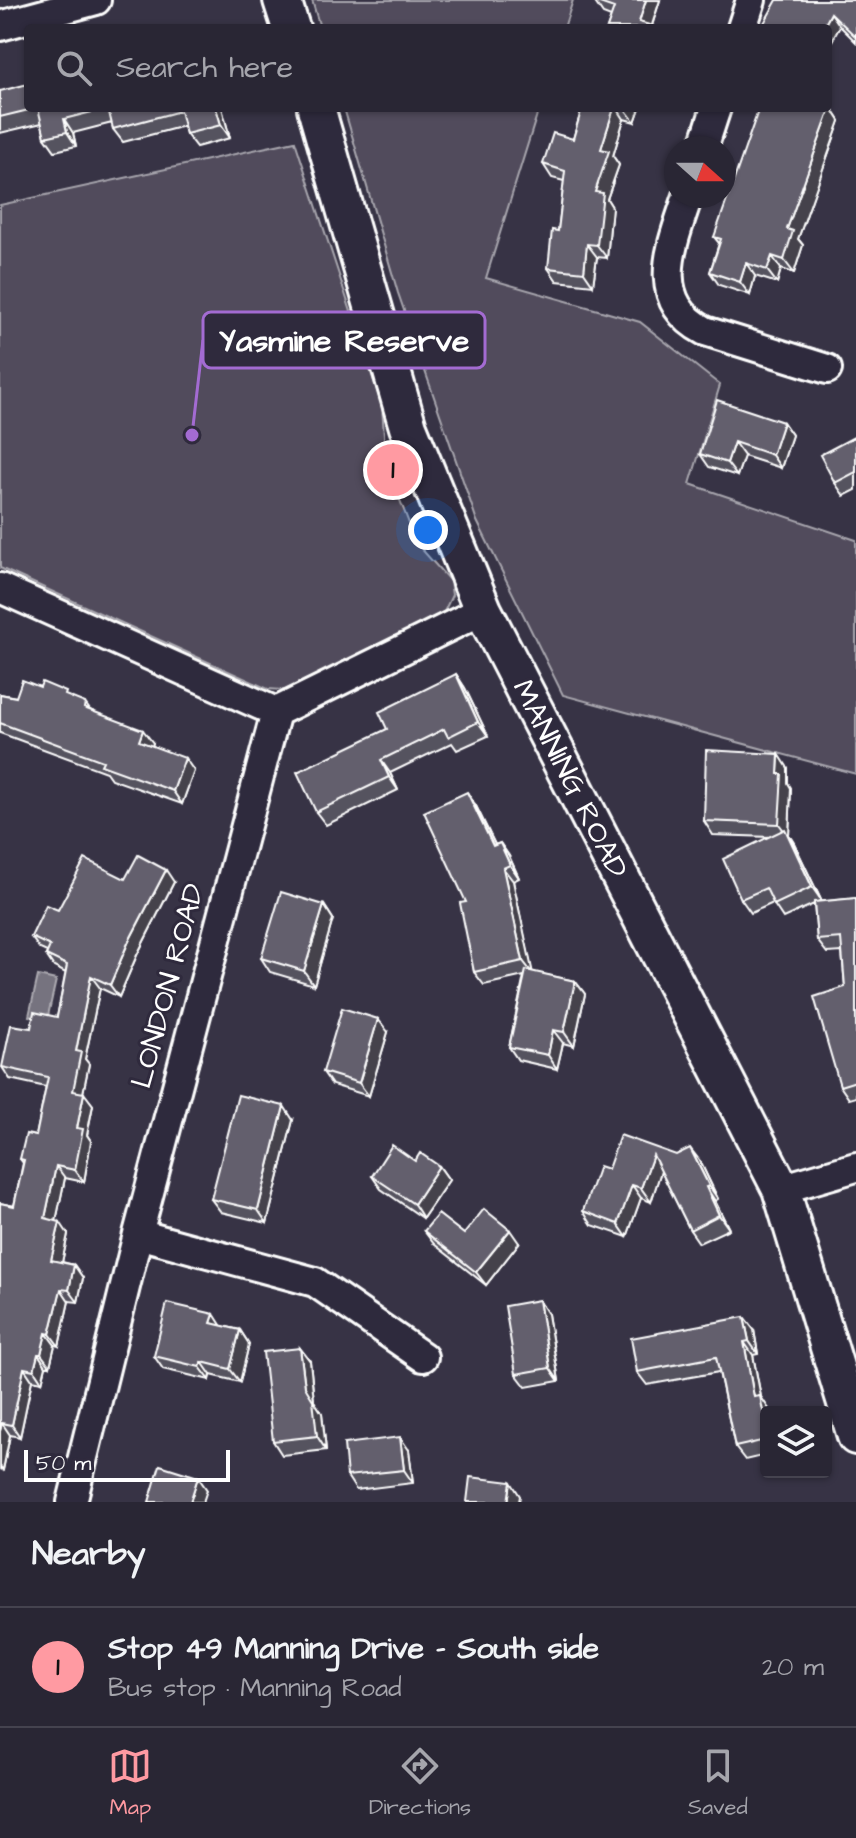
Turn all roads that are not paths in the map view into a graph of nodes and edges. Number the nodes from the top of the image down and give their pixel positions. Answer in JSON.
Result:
{"nodes":[{"id":1,"x":96,"y":0,"type":"edge"},
{"id":2,"x":282,"y":0,"type":"edge"},
{"id":3,"x":751,"y":0,"type":"edge"},
{"id":4,"x":290,"y":24,"type":"edge"},
{"id":5,"x":743,"y":24,"type":"edge"},
{"id":6,"x":0,"y":26,"type":"edge"},
{"id":7,"x":317,"y":112,"type":"edge"},
{"id":8,"x":715,"y":112,"type":"edge"},
{"id":9,"x":707,"y":136,"type":"edge"},
{"id":10,"x":684,"y":208,"type":"edge"},
{"id":11,"x":827,"y":369,"type":"dead end"},
{"id":12,"x":0,"y":588,"type":"edge"},
{"id":13,"x":483,"y":610,"type":"junction"},
{"id":14,"x":276,"y":712,"type":"junction"},
{"id":15,"x":856,"y":1167,"type":"edge"},
{"id":16,"x":781,"y":1189,"type":"junction"},
{"id":17,"x":138,"y":1234,"type":"junction"},
{"id":18,"x":423,"y":1357,"type":"dead end"},
{"id":19,"x":856,"y":1436,"type":"edge"},
{"id":20,"x":72,"y":1502,"type":"edge"}],
"edges":[{"from":1,"to":6,"type":"street"},
{"from":2,"to":4,"type":"street"},
{"from":3,"to":5,"type":"street"},
{"from":7,"to":13,"type":"street","name":"MANNING ROAD"},
{"from":8,"to":9,"type":"street"},
{"from":10,"to":11,"type":"street"},
{"from":12,"to":14,"type":"street"},
{"from":13,"to":14,"type":"street"},
{"from":13,"to":16,"type":"street","name":"MANNING ROAD"},
{"from":14,"to":17,"type":"street","name":"LONDON ROAD"},
{"from":15,"to":16,"type":"street"},
{"from":16,"to":19,"type":"street","name":"MANNING ROAD"},
{"from":17,"to":18,"type":"street"},
{"from":17,"to":20,"type":"street","name":"LONDON ROAD"}]}
